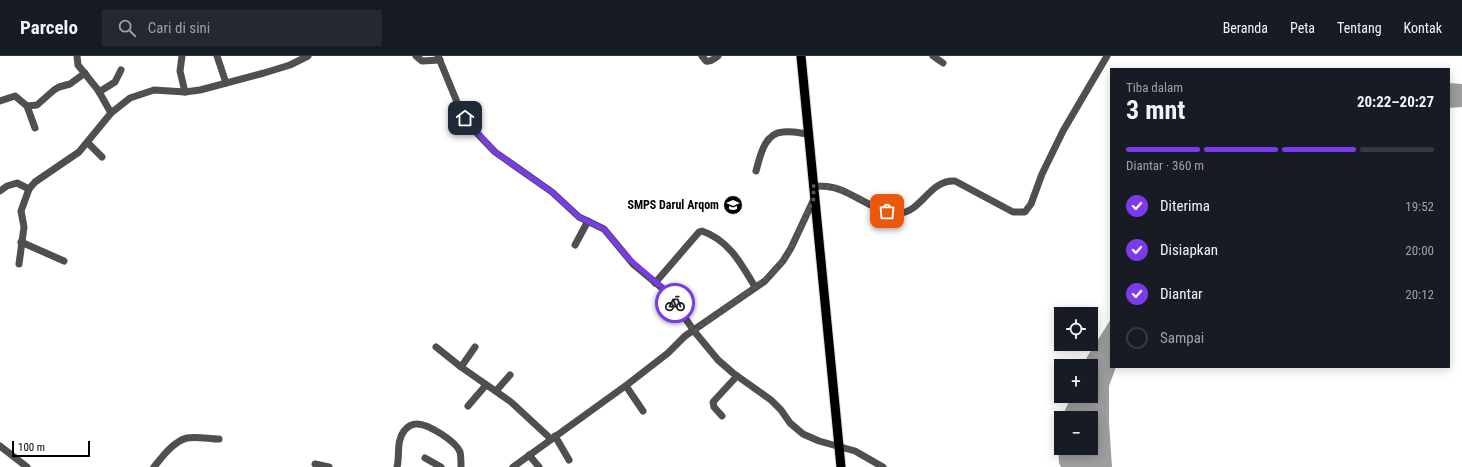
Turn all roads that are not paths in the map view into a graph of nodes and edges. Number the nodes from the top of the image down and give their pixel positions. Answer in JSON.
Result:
{"nodes":[{"id":1,"x":77,"y":56,"type":"edge"},
{"id":2,"x":182,"y":56,"type":"edge"},
{"id":3,"x":217,"y":56,"type":"edge"},
{"id":4,"x":308,"y":56,"type":"edge"},
{"id":5,"x":416,"y":56,"type":"edge"},
{"id":6,"x":702,"y":56,"type":"edge"},
{"id":7,"x":718,"y":56,"type":"edge"},
{"id":8,"x":802,"y":56,"type":"edge"},
{"id":9,"x":933,"y":56,"type":"edge"},
{"id":10,"x":1107,"y":56,"type":"edge"},
{"id":11,"x":439,"y":58,"type":"edge"},
{"id":12,"x":942,"y":63,"type":"dead end"},
{"id":13,"x":120,"y":70,"type":"dead end"},
{"id":14,"x":85,"y":73,"type":"junction"},
{"id":15,"x":226,"y":83,"type":"junction"},
{"id":16,"x":99,"y":92,"type":"junction"},
{"id":17,"x":185,"y":92,"type":"junction"},
{"id":18,"x":0,"y":101,"type":"edge"},
{"id":19,"x":28,"y":106,"type":"junction"},
{"id":20,"x":111,"y":113,"type":"junction"},
{"id":21,"x":35,"y":128,"type":"dead end"},
{"id":22,"x":808,"y":134,"type":"junction"},
{"id":23,"x":88,"y":143,"type":"junction"},
{"id":24,"x":102,"y":157,"type":"dead end"},
{"id":25,"x":756,"y":171,"type":"dead end"},
{"id":26,"x":813,"y":186,"type":"junction"},
{"id":27,"x":29,"y":189,"type":"junction"},
{"id":28,"x":0,"y":191,"type":"edge"},
{"id":29,"x":814,"y":198,"type":"junction"},
{"id":30,"x":588,"y":221,"type":"junction"},
{"id":31,"x":22,"y":242,"type":"junction"},
{"id":32,"x":576,"y":245,"type":"dead end"},
{"id":33,"x":64,"y":261,"type":"dead end"},
{"id":34,"x":19,"y":264,"type":"dead end"},
{"id":35,"x":655,"y":282,"type":"junction"},
{"id":36,"x":755,"y":287,"type":"junction"},
{"id":37,"x":694,"y":331,"type":"junction"},
{"id":38,"x":436,"y":347,"type":"dead end"},
{"id":39,"x":476,"y":347,"type":"dead end"},
{"id":40,"x":460,"y":367,"type":"junction"},
{"id":41,"x":510,"y":375,"type":"dead end"},
{"id":42,"x":737,"y":376,"type":"junction"},
{"id":43,"x":486,"y":384,"type":"junction"},
{"id":44,"x":626,"y":386,"type":"junction"},
{"id":45,"x":496,"y":391,"type":"junction"},
{"id":46,"x":468,"y":406,"type":"dead end"},
{"id":47,"x":643,"y":411,"type":"dead end"},
{"id":48,"x":722,"y":416,"type":"dead end"},
{"id":49,"x":553,"y":438,"type":"junction"},
{"id":50,"x":219,"y":439,"type":"dead end"},
{"id":51,"x":0,"y":447,"type":"edge"},
{"id":52,"x":839,"y":447,"type":"junction"},
{"id":53,"x":529,"y":455,"type":"junction"},
{"id":54,"x":425,"y":458,"type":"dead end"},
{"id":55,"x":568,"y":460,"type":"dead end"},
{"id":56,"x":315,"y":464,"type":"dead end"},
{"id":57,"x":27,"y":467,"type":"edge"},
{"id":58,"x":154,"y":467,"type":"edge"},
{"id":59,"x":329,"y":467,"type":"edge"},
{"id":60,"x":397,"y":467,"type":"edge"},
{"id":61,"x":441,"y":467,"type":"edge"},
{"id":62,"x":461,"y":467,"type":"edge"},
{"id":63,"x":513,"y":467,"type":"edge"},
{"id":64,"x":539,"y":467,"type":"edge"},
{"id":65,"x":841,"y":467,"type":"edge"},
{"id":66,"x":883,"y":467,"type":"edge"}],
"edges":[{"from":1,"to":14,"type":"street"},
{"from":2,"to":17,"type":"street"},
{"from":3,"to":15,"type":"street"},
{"from":4,"to":15,"type":"street"},
{"from":5,"to":11,"type":"street"},
{"from":6,"to":7,"type":"street"},
{"from":8,"to":22,"type":"main road"},
{"from":9,"to":12,"type":"street"},
{"from":10,"to":26,"type":"street"},
{"from":11,"to":30,"type":"street"},
{"from":13,"to":16,"type":"street"},
{"from":14,"to":16,"type":"street"},
{"from":14,"to":19,"type":"street"},
{"from":15,"to":17,"type":"street"},
{"from":16,"to":20,"type":"street"},
{"from":17,"to":20,"type":"street"},
{"from":18,"to":19,"type":"street"},
{"from":19,"to":21,"type":"street"},
{"from":20,"to":23,"type":"street"},
{"from":22,"to":25,"type":"street"},
{"from":22,"to":26,"type":"main road"},
{"from":23,"to":24,"type":"street"},
{"from":23,"to":27,"type":"street"},
{"from":26,"to":29,"type":"main road"},
{"from":27,"to":28,"type":"street"},
{"from":27,"to":31,"type":"street"},
{"from":29,"to":36,"type":"street"},
{"from":29,"to":52,"type":"main road"},
{"from":30,"to":32,"type":"street"},
{"from":30,"to":35,"type":"street"},
{"from":31,"to":33,"type":"street"},
{"from":31,"to":34,"type":"street"},
{"from":35,"to":36,"type":"street"},
{"from":35,"to":37,"type":"street"},
{"from":36,"to":37,"type":"street"},
{"from":37,"to":42,"type":"street"},
{"from":37,"to":44,"type":"street"},
{"from":38,"to":40,"type":"street"},
{"from":39,"to":40,"type":"street"},
{"from":40,"to":43,"type":"street"},
{"from":41,"to":45,"type":"street"},
{"from":42,"to":48,"type":"street"},
{"from":42,"to":52,"type":"street"},
{"from":43,"to":45,"type":"street"},
{"from":43,"to":46,"type":"street"},
{"from":44,"to":47,"type":"street"},
{"from":44,"to":49,"type":"street"},
{"from":45,"to":49,"type":"street"},
{"from":49,"to":53,"type":"street"},
{"from":49,"to":55,"type":"street"},
{"from":50,"to":58,"type":"street"},
{"from":51,"to":57,"type":"street"},
{"from":52,"to":65,"type":"main road"},
{"from":52,"to":66,"type":"street"},
{"from":53,"to":63,"type":"street"},
{"from":53,"to":64,"type":"street"},
{"from":54,"to":61,"type":"street"},
{"from":56,"to":59,"type":"street"},
{"from":60,"to":62,"type":"street"}]}
